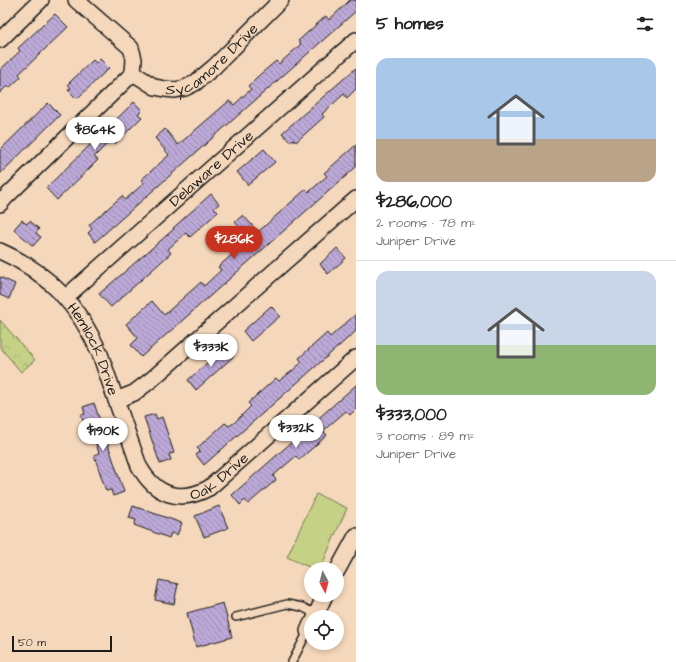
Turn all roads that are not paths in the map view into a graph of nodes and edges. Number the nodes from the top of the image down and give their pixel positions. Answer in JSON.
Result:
{"nodes":[{"id":1,"x":41,"y":0,"type":"edge"},
{"id":2,"x":76,"y":0,"type":"edge"},
{"id":3,"x":281,"y":0,"type":"edge"},
{"id":4,"x":0,"y":40,"type":"edge"},
{"id":5,"x":356,"y":40,"type":"edge"},
{"id":6,"x":133,"y":73,"type":"junction"},
{"id":7,"x":356,"y":199,"type":"edge"},
{"id":8,"x":0,"y":204,"type":"edge"},
{"id":9,"x":0,"y":251,"type":"edge"},
{"id":10,"x":66,"y":297,"type":"junction"},
{"id":11,"x":356,"y":358,"type":"edge"},
{"id":12,"x":116,"y":400,"type":"junction"},
{"id":13,"x":164,"y":493,"type":"joint"},
{"id":14,"x":356,"y":536,"type":"edge"},
{"id":15,"x":342,"y":562,"type":"edge"},
{"id":16,"x":304,"y":610,"type":"edge"},
{"id":17,"x":236,"y":617,"type":"dead end"},
{"id":18,"x":304,"y":638,"type":"edge"},
{"id":19,"x":292,"y":662,"type":"edge"}],
"edges":[{"from":1,"to":4,"type":"street"},
{"from":2,"to":6,"type":"street"},
{"from":3,"to":6,"type":"street","name":"Sycamore Drive"},
{"from":5,"to":10,"type":"street","name":"Delaware Drive"},
{"from":6,"to":8,"type":"street"},
{"from":7,"to":12,"type":"street"},
{"from":9,"to":10,"type":"street","name":"Hemlock Drive"},
{"from":10,"to":12,"type":"street","name":"Hemlock Drive"},
{"from":11,"to":13,"type":"street","name":"Oak Drive"},
{"from":12,"to":13,"type":"street","name":"Hemlock Drive"},
{"from":14,"to":15,"type":"street"},
{"from":16,"to":17,"type":"lane"},
{"from":18,"to":19,"type":"lane"}]}
